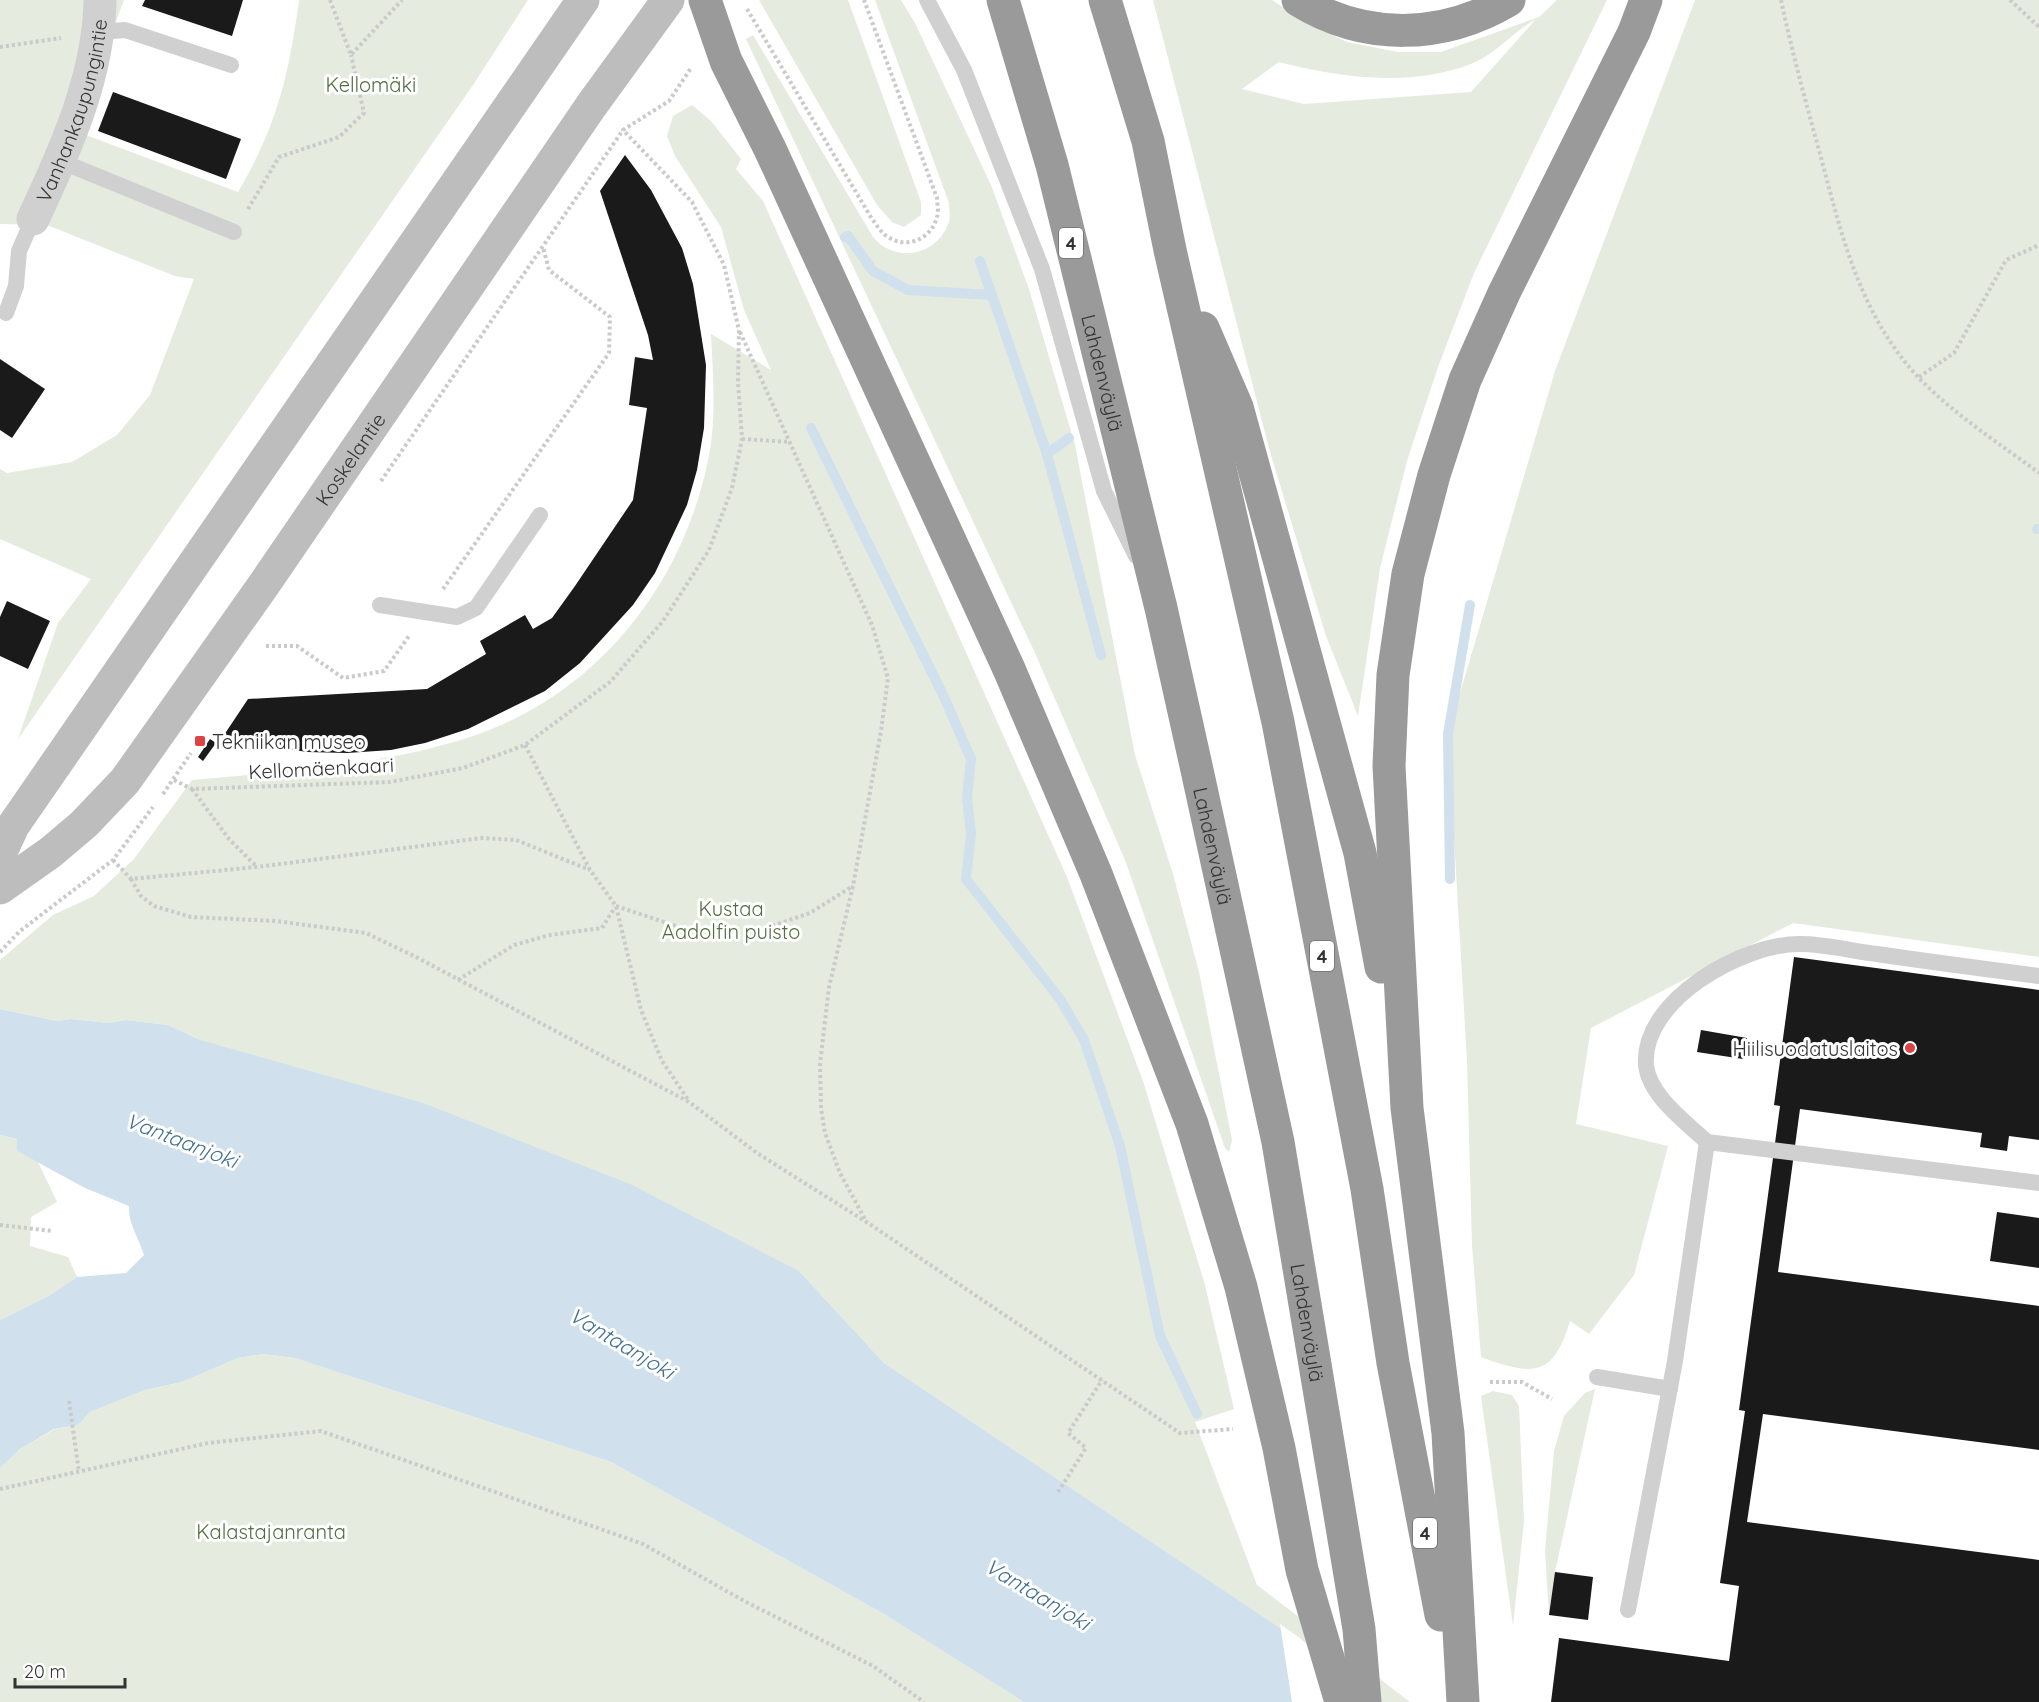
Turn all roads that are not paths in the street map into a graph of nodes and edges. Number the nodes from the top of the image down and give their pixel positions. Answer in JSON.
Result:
{"nodes":[{"id":1,"x":583,"y":0,"type":"edge"},
{"id":2,"x":668,"y":0,"type":"edge"},
{"id":3,"x":705,"y":0,"type":"edge"},
{"id":4,"x":927,"y":0,"type":"edge"},
{"id":5,"x":1003,"y":0,"type":"edge"},
{"id":6,"x":1105,"y":0,"type":"edge"},
{"id":7,"x":1298,"y":0,"type":"edge"},
{"id":8,"x":1509,"y":0,"type":"edge"},
{"id":9,"x":1646,"y":0,"type":"edge"},
{"id":10,"x":100,"y":16,"type":"edge"},
{"id":11,"x":231,"y":65,"type":"dead end"},
{"id":12,"x":60,"y":162,"type":"junction"},
{"id":13,"x":33,"y":219,"type":"joint"},
{"id":14,"x":234,"y":232,"type":"road end"},
{"id":15,"x":1170,"y":250,"type":"junction"},
{"id":16,"x":6,"y":313,"type":"dead end"},
{"id":17,"x":540,"y":515,"type":"dead end"},
{"id":18,"x":380,"y":605,"type":"dead end"},
{"id":19,"x":1161,"y":608,"type":"junction"},
{"id":20,"x":0,"y":854,"type":"edge"},
{"id":21,"x":0,"y":888,"type":"edge"},
{"id":22,"x":2039,"y":976,"type":"edge"},
{"id":23,"x":1407,"y":1108,"type":"junction"},
{"id":24,"x":1707,"y":1142,"type":"junction"},
{"id":25,"x":2039,"y":1183,"type":"edge"},
{"id":26,"x":1597,"y":1377,"type":"dead end"},
{"id":27,"x":1670,"y":1389,"type":"junction"},
{"id":28,"x":1628,"y":1610,"type":"dead end"},
{"id":29,"x":1341,"y":1702,"type":"edge"},
{"id":30,"x":1365,"y":1702,"type":"edge"},
{"id":31,"x":1458,"y":1702,"type":"edge"},
{"id":32,"x":1463,"y":1702,"type":"edge"}],
"edges":[{"from":1,"to":20,"type":"main road"},
{"from":2,"to":21,"type":"main road","name":"Koskelantie"},
{"from":3,"to":29,"type":"highway"},
{"from":4,"to":19,"type":"lane"},
{"from":5,"to":19,"type":"highway","name":"Lahdenväylä","number":"4"},
{"from":6,"to":15,"type":"highway","number":"4"},
{"from":7,"to":8,"type":"highway"},
{"from":9,"to":23,"type":"highway"},
{"from":10,"to":11,"type":"lane"},
{"from":10,"to":12,"type":"street","name":"Vanhankaupungintie"},
{"from":12,"to":13,"type":"street","name":"Vanhankaupungintie"},
{"from":12,"to":14,"type":"lane"},
{"from":13,"to":16,"type":"lane"},
{"from":15,"to":23,"type":"highway"},
{"from":15,"to":31,"type":"highway","number":"4"},
{"from":17,"to":18,"type":"lane"},
{"from":19,"to":30,"type":"highway","name":"Lahdenväylä","number":"4"},
{"from":22,"to":24,"type":"lane"},
{"from":23,"to":32,"type":"highway"},
{"from":24,"to":25,"type":"lane"},
{"from":24,"to":27,"type":"lane"},
{"from":26,"to":27,"type":"lane"},
{"from":27,"to":28,"type":"lane"}]}
